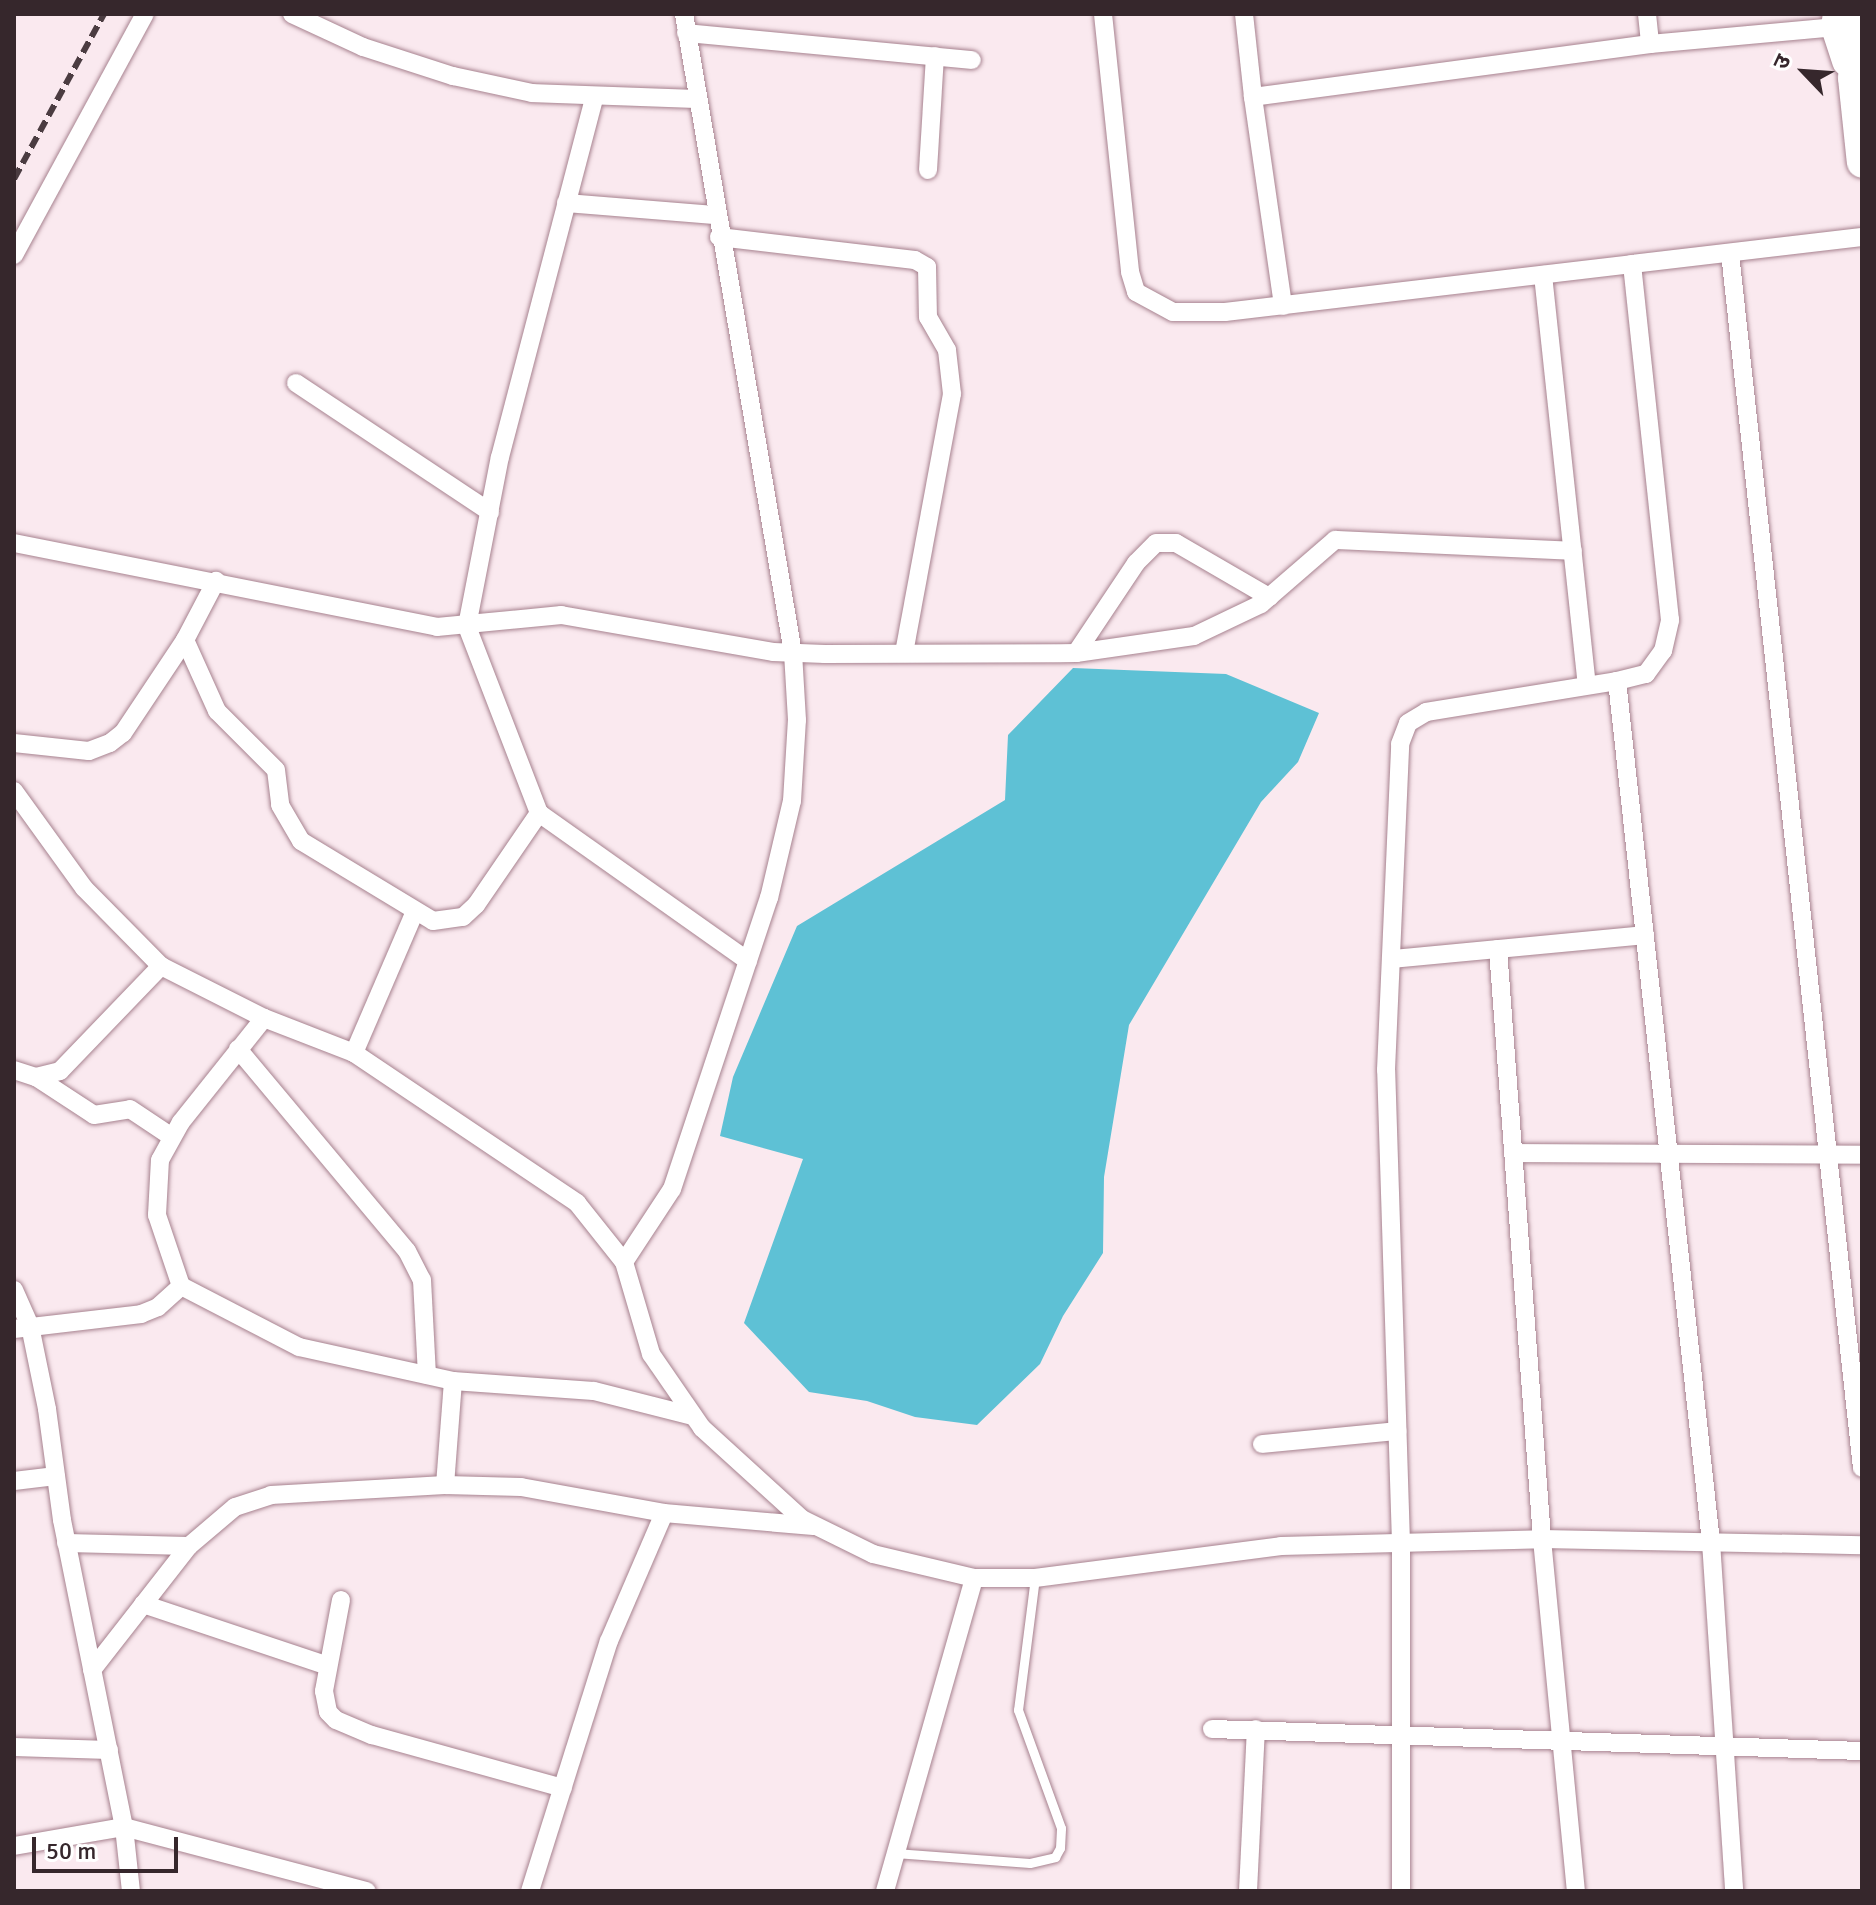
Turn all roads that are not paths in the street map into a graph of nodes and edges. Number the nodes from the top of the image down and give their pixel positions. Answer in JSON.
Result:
{"nodes":[{"id":1,"x":145,"y":14,"type":"edge"},
{"id":2,"x":292,"y":14,"type":"edge"},
{"id":3,"x":665,"y":14,"type":"edge"},
{"id":4,"x":1103,"y":14,"type":"edge"},
{"id":5,"x":1244,"y":14,"type":"edge"},
{"id":6,"x":1647,"y":14,"type":"edge"},
{"id":7,"x":1844,"y":18,"type":"edge"},
{"id":8,"x":685,"y":23,"type":"edge"},
{"id":9,"x":1650,"y":44,"type":"junction"},
{"id":10,"x":935,"y":56,"type":"junction"},
{"id":11,"x":972,"y":60,"type":"dead end"},
{"id":12,"x":1253,"y":97,"type":"junction"},
{"id":13,"x":594,"y":99,"type":"junction"},
{"id":14,"x":694,"y":99,"type":"junction"},
{"id":15,"x":1861,"y":143,"type":"edge"},
{"id":16,"x":928,"y":170,"type":"dead end"},
{"id":17,"x":566,"y":203,"type":"junction"},
{"id":18,"x":715,"y":215,"type":"junction"},
{"id":19,"x":719,"y":237,"type":"junction"},
{"id":20,"x":1862,"y":237,"type":"edge"},
{"id":21,"x":1730,"y":253,"type":"junction"},
{"id":22,"x":14,"y":255,"type":"edge"},
{"id":23,"x":1632,"y":264,"type":"junction"},
{"id":24,"x":1543,"y":275,"type":"junction"},
{"id":25,"x":1283,"y":306,"type":"junction"},
{"id":26,"x":296,"y":383,"type":"dead end"},
{"id":27,"x":490,"y":512,"type":"junction"},
{"id":28,"x":14,"y":543,"type":"edge"},
{"id":29,"x":1573,"y":551,"type":"junction"},
{"id":30,"x":216,"y":581,"type":"junction"},
{"id":31,"x":1269,"y":597,"type":"junction"},
{"id":32,"x":467,"y":626,"type":"junction"},
{"id":33,"x":185,"y":640,"type":"junction"},
{"id":34,"x":793,"y":653,"type":"junction"},
{"id":35,"x":904,"y":653,"type":"junction"},
{"id":36,"x":1076,"y":653,"type":"junction"},
{"id":37,"x":1617,"y":681,"type":"junction"},
{"id":38,"x":1587,"y":685,"type":"junction"},
{"id":39,"x":14,"y":743,"type":"edge"},
{"id":40,"x":14,"y":791,"type":"edge"},
{"id":41,"x":539,"y":813,"type":"junction"},
{"id":42,"x":414,"y":914,"type":"junction"},
{"id":43,"x":1645,"y":935,"type":"junction"},
{"id":44,"x":1498,"y":949,"type":"junction"},
{"id":45,"x":1392,"y":959,"type":"junction"},
{"id":46,"x":748,"y":961,"type":"junction"},
{"id":47,"x":161,"y":966,"type":"junction"},
{"id":48,"x":264,"y":1018,"type":"junction"},
{"id":49,"x":238,"y":1049,"type":"junction"},
{"id":50,"x":354,"y":1053,"type":"junction"},
{"id":51,"x":14,"y":1070,"type":"edge"},
{"id":52,"x":36,"y":1077,"type":"junction"},
{"id":53,"x":172,"y":1137,"type":"junction"},
{"id":54,"x":1669,"y":1152,"type":"junction"},
{"id":55,"x":1513,"y":1153,"type":"junction"},
{"id":56,"x":1862,"y":1155,"type":"edge"},
{"id":57,"x":1830,"y":1157,"type":"junction"},
{"id":58,"x":624,"y":1262,"type":"junction"},
{"id":59,"x":181,"y":1286,"type":"junction"},
{"id":60,"x":14,"y":1290,"type":"edge"},
{"id":61,"x":22,"y":1327,"type":"edge"},
{"id":62,"x":427,"y":1375,"type":"junction"},
{"id":63,"x":453,"y":1381,"type":"junction"},
{"id":64,"x":693,"y":1416,"type":"junction"},
{"id":65,"x":1397,"y":1431,"type":"junction"},
{"id":66,"x":1262,"y":1444,"type":"dead end"},
{"id":67,"x":1862,"y":1468,"type":"edge"},
{"id":68,"x":56,"y":1476,"type":"junction"},
{"id":69,"x":14,"y":1481,"type":"edge"},
{"id":70,"x":445,"y":1485,"type":"junction"},
{"id":71,"x":664,"y":1513,"type":"junction"},
{"id":72,"x":815,"y":1526,"type":"junction"},
{"id":73,"x":1542,"y":1539,"type":"junction"},
{"id":74,"x":1711,"y":1542,"type":"junction"},
{"id":75,"x":66,"y":1543,"type":"junction"},
{"id":76,"x":1401,"y":1543,"type":"junction"},
{"id":77,"x":1862,"y":1545,"type":"edge"},
{"id":78,"x":189,"y":1546,"type":"junction"},
{"id":79,"x":974,"y":1578,"type":"junction"},
{"id":80,"x":1035,"y":1578,"type":"junction"},
{"id":81,"x":341,"y":1600,"type":"dead end"},
{"id":82,"x":143,"y":1604,"type":"junction"},
{"id":83,"x":328,"y":1666,"type":"junction"},
{"id":84,"x":92,"y":1670,"type":"junction"},
{"id":85,"x":1212,"y":1729,"type":"dead end"},
{"id":86,"x":1256,"y":1729,"type":"junction"},
{"id":87,"x":1401,"y":1731,"type":"junction"},
{"id":88,"x":1562,"y":1741,"type":"junction"},
{"id":89,"x":1723,"y":1744,"type":"junction"},
{"id":90,"x":14,"y":1747,"type":"edge"},
{"id":91,"x":109,"y":1750,"type":"junction"},
{"id":92,"x":1862,"y":1751,"type":"edge"},
{"id":93,"x":563,"y":1788,"type":"junction"},
{"id":94,"x":124,"y":1827,"type":"junction"},
{"id":95,"x":14,"y":1846,"type":"edge"},
{"id":96,"x":895,"y":1853,"type":"junction"},
{"id":97,"x":131,"y":1891,"type":"edge"},
{"id":98,"x":367,"y":1891,"type":"edge"},
{"id":99,"x":530,"y":1891,"type":"edge"},
{"id":100,"x":885,"y":1891,"type":"edge"},
{"id":101,"x":1248,"y":1891,"type":"edge"},
{"id":102,"x":1401,"y":1891,"type":"edge"},
{"id":103,"x":1576,"y":1891,"type":"edge"},
{"id":104,"x":1734,"y":1891,"type":"edge"}],
"edges":[{"from":1,"to":22,"type":"street"},
{"from":2,"to":13,"type":"street"},
{"from":3,"to":8,"type":"street"},
{"from":4,"to":25,"type":"street"},
{"from":5,"to":12,"type":"street"},
{"from":6,"to":9,"type":"street"},
{"from":7,"to":9,"type":"street"},
{"from":7,"to":15,"type":"main road"},
{"from":8,"to":10,"type":"street"},
{"from":8,"to":14,"type":"street"},
{"from":9,"to":12,"type":"street"},
{"from":10,"to":11,"type":"street"},
{"from":10,"to":16,"type":"street"},
{"from":12,"to":25,"type":"street"},
{"from":13,"to":14,"type":"street"},
{"from":13,"to":17,"type":"street"},
{"from":14,"to":18,"type":"street"},
{"from":17,"to":18,"type":"street"},
{"from":17,"to":27,"type":"street"},
{"from":18,"to":19,"type":"street"},
{"from":19,"to":34,"type":"street"},
{"from":19,"to":35,"type":"street"},
{"from":20,"to":21,"type":"street"},
{"from":21,"to":23,"type":"street"},
{"from":21,"to":57,"type":"street"},
{"from":23,"to":24,"type":"street"},
{"from":23,"to":37,"type":"street"},
{"from":24,"to":25,"type":"street"},
{"from":24,"to":29,"type":"street"},
{"from":26,"to":27,"type":"street"},
{"from":27,"to":32,"type":"street"},
{"from":28,"to":30,"type":"street"},
{"from":29,"to":31,"type":"street"},
{"from":29,"to":38,"type":"street"},
{"from":30,"to":32,"type":"street"},
{"from":30,"to":33,"type":"street"},
{"from":31,"to":36,"type":"street"},
{"from":31,"to":36,"type":"street"},
{"from":32,"to":34,"type":"street"},
{"from":32,"to":41,"type":"street"},
{"from":33,"to":39,"type":"street"},
{"from":33,"to":42,"type":"street"},
{"from":34,"to":35,"type":"street"},
{"from":34,"to":46,"type":"street"},
{"from":35,"to":36,"type":"street"},
{"from":37,"to":38,"type":"street"},
{"from":37,"to":43,"type":"street"},
{"from":38,"to":45,"type":"street"},
{"from":40,"to":47,"type":"street"},
{"from":41,"to":42,"type":"street"},
{"from":41,"to":46,"type":"street"},
{"from":42,"to":50,"type":"street"},
{"from":43,"to":44,"type":"street"},
{"from":43,"to":54,"type":"street"},
{"from":44,"to":45,"type":"street"},
{"from":44,"to":55,"type":"street"},
{"from":45,"to":65,"type":"street"},
{"from":46,"to":58,"type":"street"},
{"from":47,"to":48,"type":"street"},
{"from":47,"to":52,"type":"street"},
{"from":48,"to":49,"type":"street"},
{"from":48,"to":50,"type":"street"},
{"from":49,"to":53,"type":"street"},
{"from":49,"to":62,"type":"street"},
{"from":50,"to":58,"type":"street"},
{"from":51,"to":52,"type":"street"},
{"from":52,"to":53,"type":"street"},
{"from":53,"to":59,"type":"street"},
{"from":54,"to":55,"type":"street"},
{"from":54,"to":57,"type":"street"},
{"from":54,"to":74,"type":"street"},
{"from":55,"to":73,"type":"street"},
{"from":56,"to":57,"type":"street"},
{"from":57,"to":67,"type":"street"},
{"from":58,"to":64,"type":"street"},
{"from":59,"to":61,"type":"street"},
{"from":59,"to":62,"type":"street"},
{"from":60,"to":61,"type":"street"},
{"from":61,"to":68,"type":"street"},
{"from":62,"to":63,"type":"street"},
{"from":63,"to":64,"type":"street"},
{"from":63,"to":70,"type":"street"},
{"from":64,"to":72,"type":"street"},
{"from":65,"to":66,"type":"street"},
{"from":65,"to":76,"type":"street"},
{"from":68,"to":69,"type":"street"},
{"from":68,"to":75,"type":"street"},
{"from":70,"to":71,"type":"street"},
{"from":70,"to":78,"type":"street"},
{"from":71,"to":72,"type":"street"},
{"from":71,"to":93,"type":"street"},
{"from":72,"to":79,"type":"street"},
{"from":73,"to":74,"type":"street"},
{"from":73,"to":76,"type":"street"},
{"from":73,"to":88,"type":"street"},
{"from":74,"to":77,"type":"street"},
{"from":74,"to":89,"type":"street"},
{"from":75,"to":78,"type":"street"},
{"from":75,"to":84,"type":"street"},
{"from":76,"to":80,"type":"street"},
{"from":76,"to":87,"type":"street"},
{"from":78,"to":82,"type":"street"},
{"from":79,"to":80,"type":"street"},
{"from":79,"to":96,"type":"street"},
{"from":80,"to":96,"type":"lane"},
{"from":81,"to":83,"type":"street"},
{"from":82,"to":83,"type":"street"},
{"from":82,"to":84,"type":"street"},
{"from":83,"to":93,"type":"street"},
{"from":84,"to":91,"type":"street"},
{"from":85,"to":86,"type":"street"},
{"from":86,"to":87,"type":"street"},
{"from":86,"to":101,"type":"street"},
{"from":87,"to":88,"type":"street"},
{"from":87,"to":102,"type":"street"},
{"from":88,"to":89,"type":"street"},
{"from":88,"to":103,"type":"street"},
{"from":89,"to":92,"type":"street"},
{"from":89,"to":104,"type":"street"},
{"from":90,"to":91,"type":"street"},
{"from":91,"to":94,"type":"street"},
{"from":93,"to":99,"type":"street"},
{"from":94,"to":95,"type":"street"},
{"from":94,"to":97,"type":"street"},
{"from":94,"to":98,"type":"street"},
{"from":96,"to":100,"type":"street"}]}
